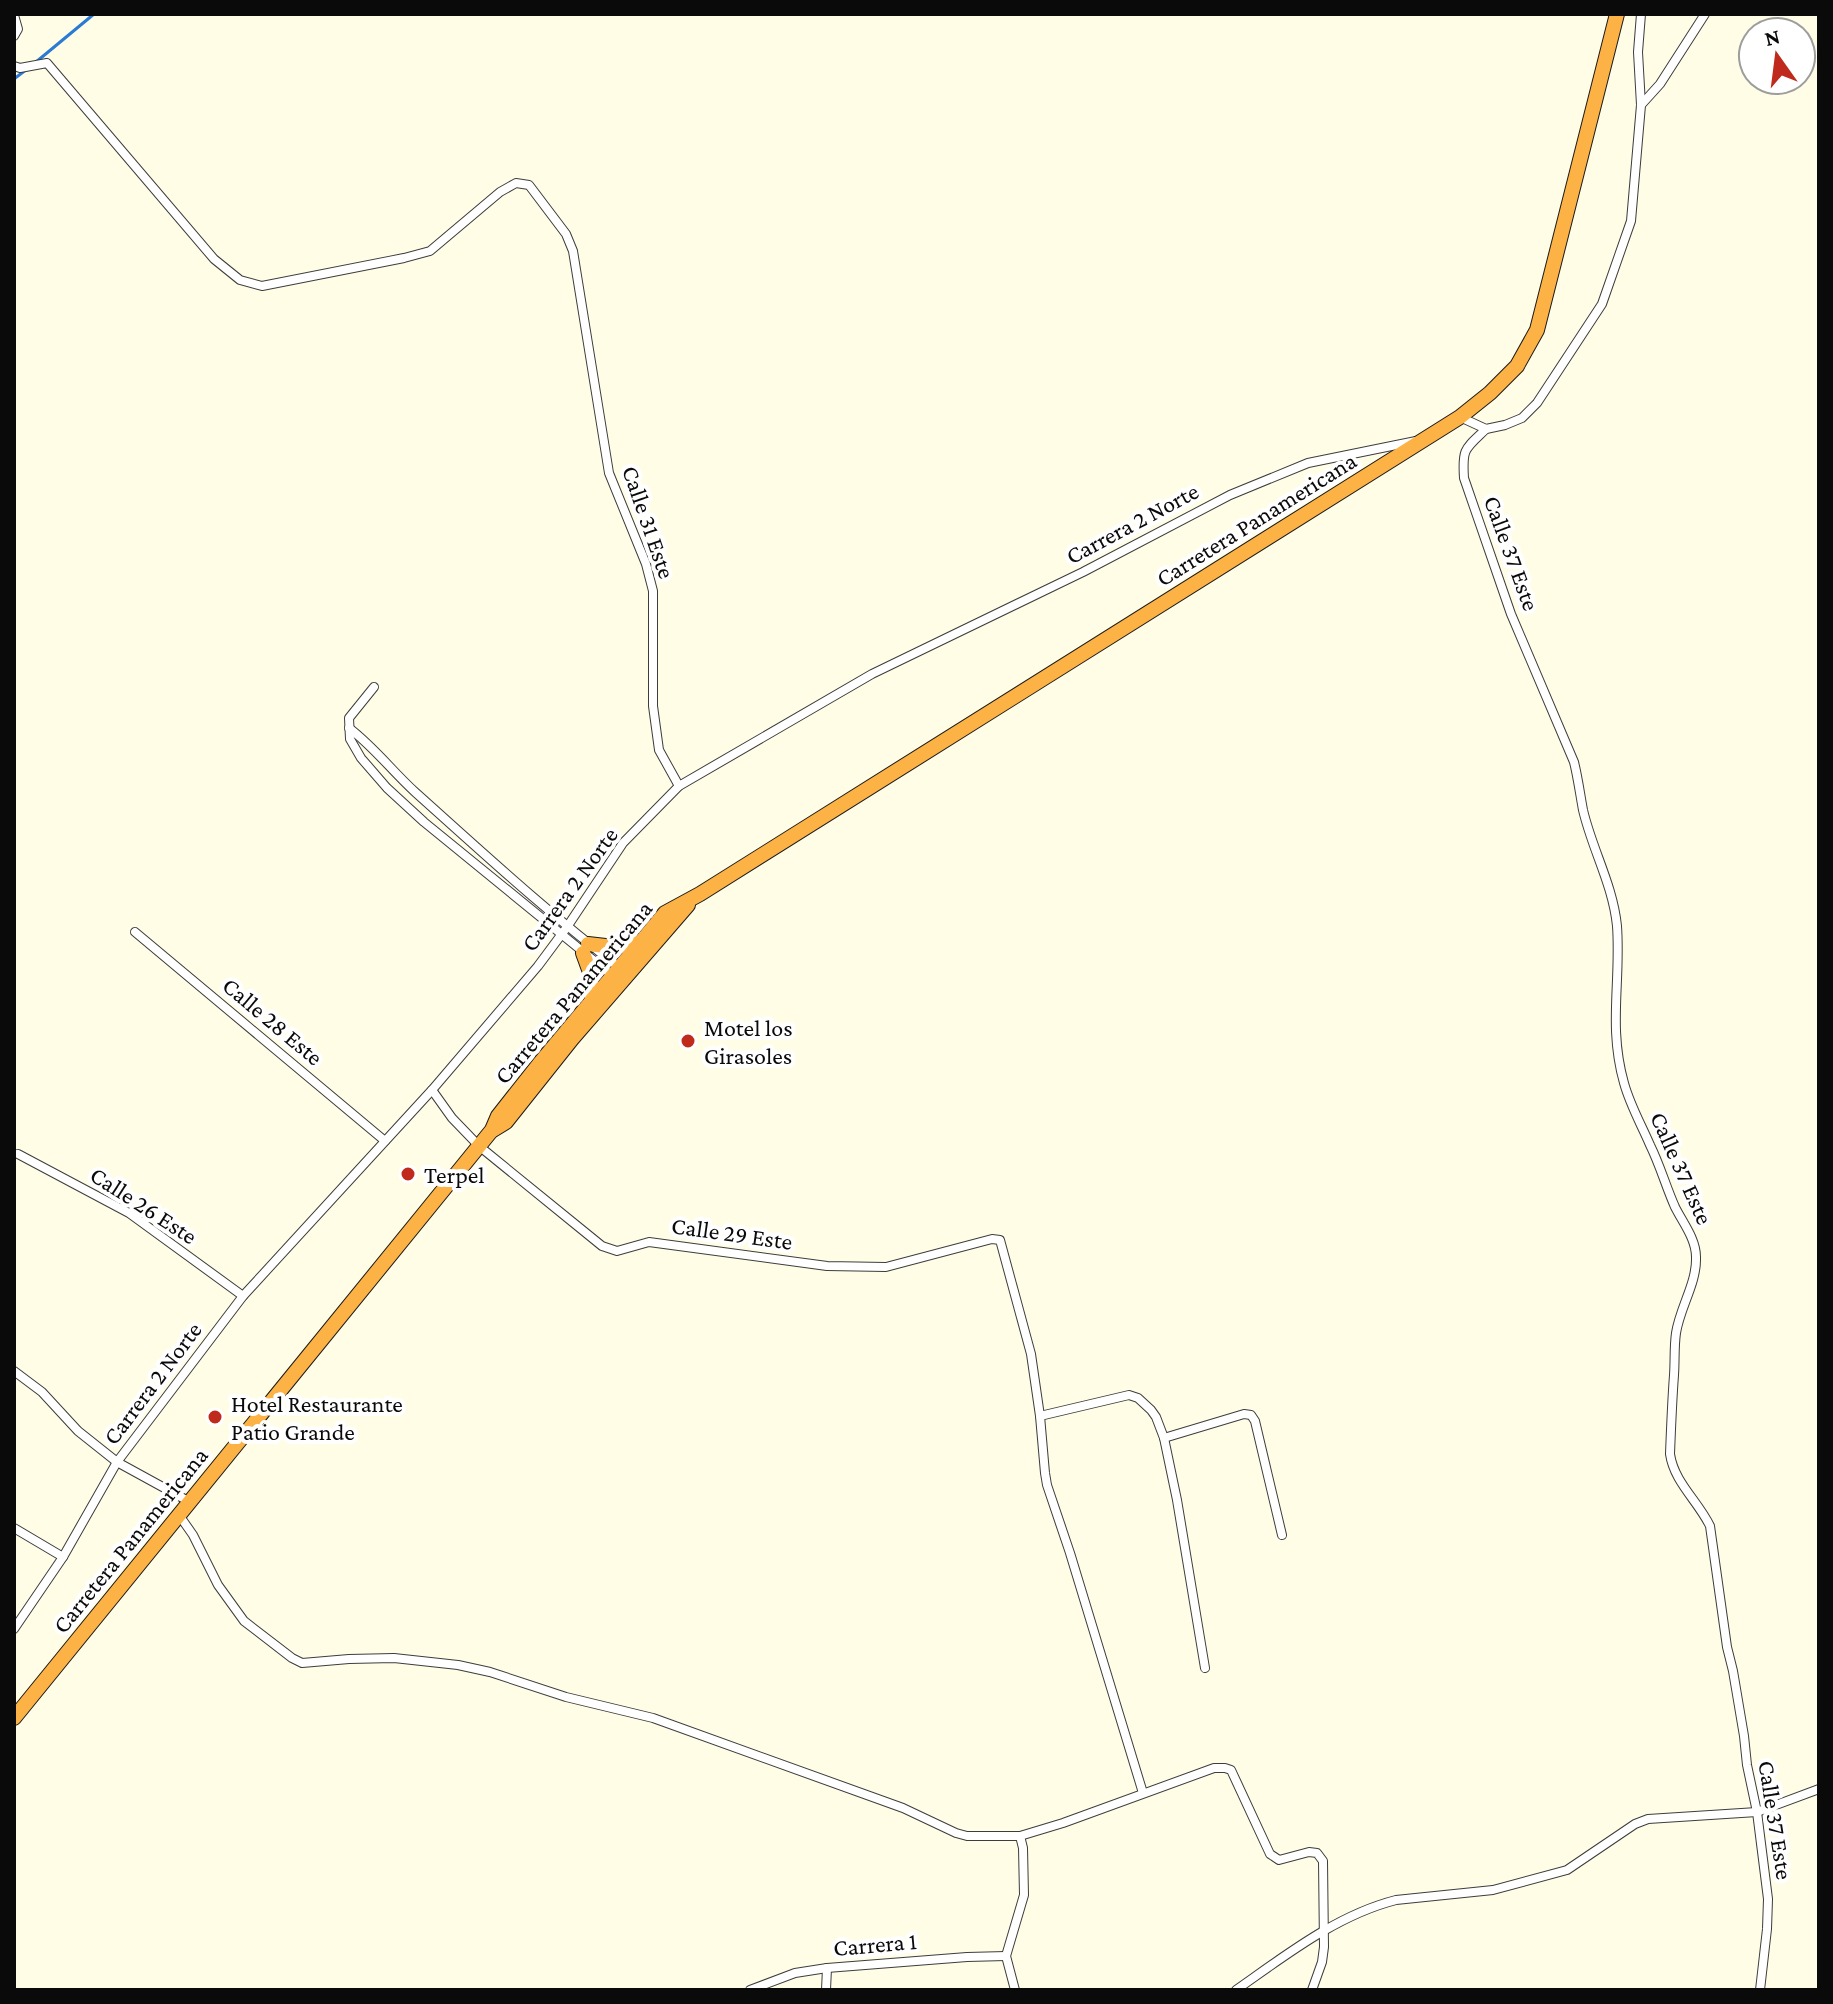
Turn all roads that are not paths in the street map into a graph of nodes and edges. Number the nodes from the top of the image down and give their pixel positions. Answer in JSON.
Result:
{"nodes":[{"id":1,"x":1617,"y":14,"type":"edge"},
{"id":2,"x":1641,"y":14,"type":"edge"},
{"id":3,"x":1705,"y":14,"type":"edge"},
{"id":4,"x":14,"y":15,"type":"edge"},
{"id":5,"x":14,"y":36,"type":"edge"},
{"id":6,"x":17,"y":67,"type":"edge"},
{"id":7,"x":1641,"y":105,"type":"junction"},
{"id":8,"x":1460,"y":417,"type":"junction"},
{"id":9,"x":1486,"y":429,"type":"junction"},
{"id":10,"x":1425,"y":439,"type":"junction"},
{"id":11,"x":374,"y":687,"type":"dead end"},
{"id":12,"x":348,"y":728,"type":"junction"},
{"id":13,"x":679,"y":786,"type":"junction"},
{"id":14,"x":700,"y":894,"type":"junction"},
{"id":15,"x":565,"y":931,"type":"junction"},
{"id":16,"x":135,"y":932,"type":"dead end"},
{"id":17,"x":639,"y":943,"type":"junction"},
{"id":18,"x":586,"y":948,"type":"junction"},
{"id":19,"x":620,"y":975,"type":"junction"},
{"id":20,"x":592,"y":998,"type":"junction"},
{"id":21,"x":432,"y":1090,"type":"junction"},
{"id":22,"x":492,"y":1130,"type":"junction"},
{"id":23,"x":385,"y":1141,"type":"junction"},
{"id":24,"x":479,"y":1146,"type":"junction"},
{"id":25,"x":18,"y":1154,"type":"dead end"},
{"id":26,"x":243,"y":1296,"type":"junction"},
{"id":27,"x":14,"y":1371,"type":"edge"},
{"id":28,"x":1040,"y":1416,"type":"junction"},
{"id":29,"x":1164,"y":1438,"type":"junction"},
{"id":30,"x":117,"y":1462,"type":"junction"},
{"id":31,"x":190,"y":1502,"type":"junction"},
{"id":32,"x":179,"y":1515,"type":"junction"},
{"id":33,"x":14,"y":1528,"type":"edge"},
{"id":34,"x":1282,"y":1535,"type":"dead end"},
{"id":35,"x":63,"y":1557,"type":"junction"},
{"id":36,"x":14,"y":1629,"type":"edge"},
{"id":37,"x":1205,"y":1668,"type":"dead end"},
{"id":38,"x":14,"y":1718,"type":"edge"},
{"id":39,"x":1819,"y":1789,"type":"edge"},
{"id":40,"x":1143,"y":1793,"type":"junction"},
{"id":41,"x":1757,"y":1812,"type":"junction"},
{"id":42,"x":1020,"y":1836,"type":"junction"},
{"id":43,"x":1324,"y":1931,"type":"junction"},
{"id":44,"x":1006,"y":1956,"type":"junction"},
{"id":45,"x":827,"y":1968,"type":"junction"},
{"id":46,"x":750,"y":1990,"type":"edge"},
{"id":47,"x":826,"y":1990,"type":"edge"},
{"id":48,"x":1015,"y":1990,"type":"edge"},
{"id":49,"x":1236,"y":1990,"type":"edge"},
{"id":50,"x":1312,"y":1990,"type":"edge"},
{"id":51,"x":1760,"y":1990,"type":"edge"}],
"edges":[{"from":1,"to":8,"type":"highway","name":"Carretera Panamericana"},
{"from":2,"to":7,"type":"street"},
{"from":3,"to":7,"type":"street"},
{"from":4,"to":5,"type":"street"},
{"from":6,"to":13,"type":"street","name":"Calle 31 Este"},
{"from":7,"to":9,"type":"street"},
{"from":8,"to":9,"type":"street"},
{"from":8,"to":10,"type":"highway","name":"Carretera Panamericana"},
{"from":9,"to":41,"type":"street","name":"Calle 37 Este"},
{"from":10,"to":13,"type":"street","name":"Carrera 2 Norte"},
{"from":10,"to":14,"type":"highway","name":"Carretera Panamericana"},
{"from":11,"to":12,"type":"street"},
{"from":12,"to":15,"type":"street"},
{"from":12,"to":15,"type":"street"},
{"from":13,"to":15,"type":"street","name":"Carrera 2 Norte"},
{"from":14,"to":17,"type":"highway","name":"Carretera Panamericana"},
{"from":14,"to":19,"type":"highway","name":"Carretera Panamericana"},
{"from":15,"to":18,"type":"street"},
{"from":15,"to":21,"type":"street","name":"Carrera 2 Norte"},
{"from":16,"to":23,"type":"street","name":"Calle 28 Este"},
{"from":17,"to":18,"type":"highway"},
{"from":17,"to":19,"type":"highway","name":"Carretera Panamericana"},
{"from":18,"to":19,"type":"street"},
{"from":18,"to":20,"type":"highway"},
{"from":19,"to":20,"type":"highway","name":"Carretera Panamericana"},
{"from":19,"to":22,"type":"highway","name":"Carretera Panamericana"},
{"from":20,"to":22,"type":"highway","name":"Carretera Panamericana"},
{"from":21,"to":23,"type":"street","name":"Carrera 2 Norte"},
{"from":21,"to":24,"type":"street","name":"Calle 29 Este"},
{"from":22,"to":24,"type":"highway","name":"Carretera Panamericana"},
{"from":23,"to":26,"type":"street","name":"Carrera 2 Norte"},
{"from":24,"to":28,"type":"street","name":"Calle 29 Este"},
{"from":24,"to":31,"type":"highway","name":"Carretera Panamericana"},
{"from":25,"to":26,"type":"street","name":"Calle 26 Este"},
{"from":26,"to":30,"type":"street","name":"Carrera 2 Norte"},
{"from":27,"to":30,"type":"street"},
{"from":28,"to":29,"type":"street"},
{"from":28,"to":40,"type":"street"},
{"from":29,"to":34,"type":"street"},
{"from":29,"to":37,"type":"street"},
{"from":30,"to":31,"type":"street"},
{"from":30,"to":35,"type":"street","name":"Carrera 2 Norte"},
{"from":31,"to":32,"type":"highway","name":"Carretera Panamericana"},
{"from":32,"to":38,"type":"highway","name":"Carretera Panamericana"},
{"from":32,"to":42,"type":"street"},
{"from":33,"to":35,"type":"street"},
{"from":35,"to":36,"type":"street","name":"Carrera 2 Norte"},
{"from":39,"to":41,"type":"street"},
{"from":40,"to":42,"type":"street"},
{"from":40,"to":43,"type":"street"},
{"from":41,"to":43,"type":"street"},
{"from":41,"to":51,"type":"street","name":"Calle 37 Este"},
{"from":42,"to":44,"type":"street"},
{"from":43,"to":49,"type":"street"},
{"from":43,"to":50,"type":"street"},
{"from":44,"to":45,"type":"street","name":"Carrera 1"},
{"from":44,"to":48,"type":"street"},
{"from":45,"to":46,"type":"street","name":"Carrera 1"},
{"from":45,"to":47,"type":"street"}]}
